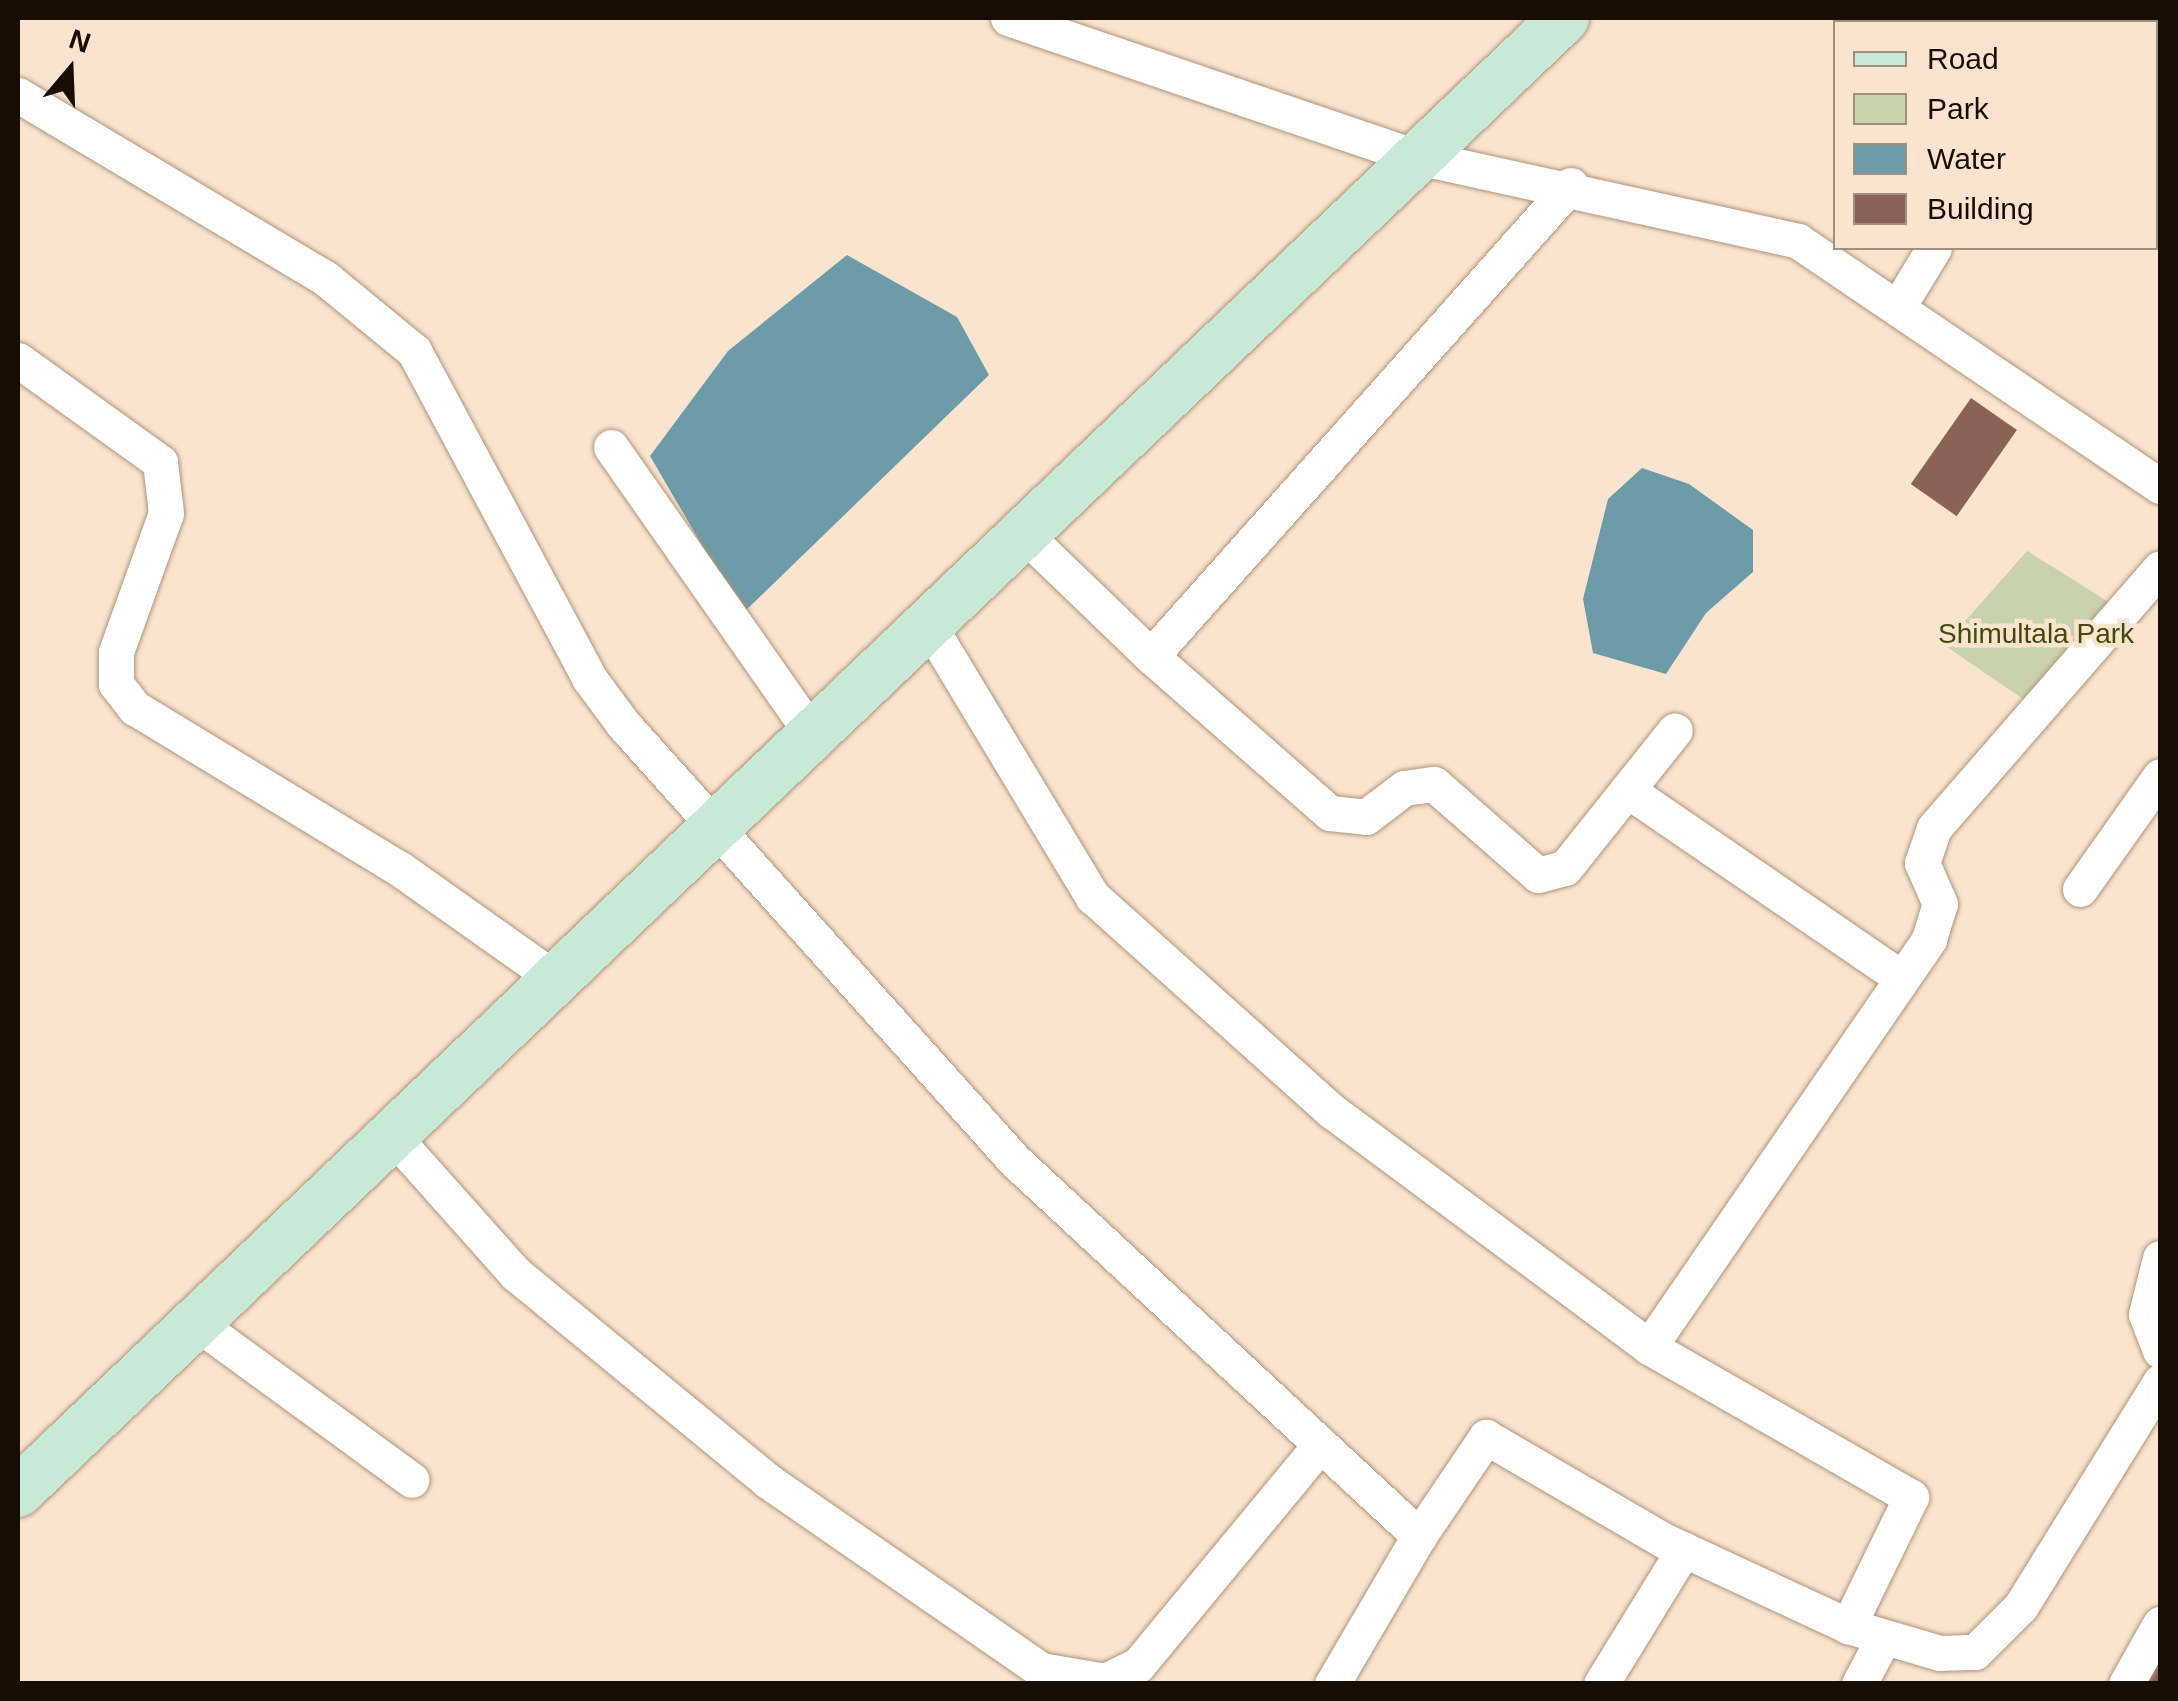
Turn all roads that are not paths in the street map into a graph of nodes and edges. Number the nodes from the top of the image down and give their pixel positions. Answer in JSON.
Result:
{"nodes":[{"id":1,"x":1008,"y":18,"type":"edge"},
{"id":2,"x":1564,"y":18,"type":"edge"},
{"id":3,"x":18,"y":95,"type":"edge"},
{"id":4,"x":1418,"y":157,"type":"junction"},
{"id":5,"x":1571,"y":185,"type":"junction"},
{"id":6,"x":1933,"y":250,"type":"edge"},
{"id":7,"x":1901,"y":302,"type":"junction"},
{"id":8,"x":18,"y":360,"type":"edge"},
{"id":9,"x":611,"y":447,"type":"dead end"},
{"id":10,"x":2160,"y":486,"type":"edge"},
{"id":11,"x":1023,"y":533,"type":"junction"},
{"id":12,"x":2160,"y":568,"type":"edge"},
{"id":13,"x":928,"y":624,"type":"junction"},
{"id":14,"x":1151,"y":656,"type":"junction"},
{"id":15,"x":1675,"y":730,"type":"dead end"},
{"id":16,"x":812,"y":734,"type":"junction"},
{"id":17,"x":2160,"y":776,"type":"edge"},
{"id":18,"x":1627,"y":790,"type":"junction"},
{"id":19,"x":717,"y":825,"type":"junction"},
{"id":20,"x":2080,"y":889,"type":"dead end"},
{"id":21,"x":1900,"y":978,"type":"junction"},
{"id":22,"x":557,"y":980,"type":"junction"},
{"id":23,"x":392,"y":1135,"type":"junction"},
{"id":24,"x":2160,"y":1258,"type":"edge"},
{"id":25,"x":195,"y":1322,"type":"junction"},
{"id":26,"x":1649,"y":1348,"type":"junction"},
{"id":27,"x":2160,"y":1350,"type":"edge"},
{"id":28,"x":2160,"y":1382,"type":"edge"},
{"id":29,"x":1320,"y":1445,"type":"junction"},
{"id":30,"x":412,"y":1480,"type":"dead end"},
{"id":31,"x":18,"y":1492,"type":"edge"},
{"id":32,"x":1419,"y":1536,"type":"junction"},
{"id":33,"x":1684,"y":1549,"type":"junction"},
{"id":34,"x":2160,"y":1624,"type":"edge"},
{"id":35,"x":1848,"y":1626,"type":"junction"},
{"id":36,"x":1884,"y":1637,"type":"junction"},
{"id":37,"x":1332,"y":1684,"type":"edge"},
{"id":38,"x":1601,"y":1684,"type":"edge"},
{"id":39,"x":1859,"y":1684,"type":"edge"},
{"id":40,"x":2126,"y":1684,"type":"edge"}],
"edges":[{"from":1,"to":4,"type":"street"},
{"from":2,"to":4,"type":"main road"},
{"from":3,"to":19,"type":"street"},
{"from":4,"to":5,"type":"street"},
{"from":4,"to":11,"type":"main road"},
{"from":5,"to":7,"type":"street"},
{"from":5,"to":14,"type":"street"},
{"from":6,"to":7,"type":"street"},
{"from":7,"to":10,"type":"street"},
{"from":8,"to":22,"type":"street"},
{"from":9,"to":16,"type":"street"},
{"from":11,"to":13,"type":"main road"},
{"from":11,"to":14,"type":"street"},
{"from":12,"to":21,"type":"street"},
{"from":13,"to":16,"type":"main road"},
{"from":13,"to":26,"type":"street"},
{"from":14,"to":18,"type":"street"},
{"from":15,"to":18,"type":"street"},
{"from":16,"to":19,"type":"main road"},
{"from":17,"to":20,"type":"street"},
{"from":18,"to":21,"type":"street"},
{"from":19,"to":22,"type":"main road"},
{"from":19,"to":29,"type":"street"},
{"from":21,"to":26,"type":"street"},
{"from":22,"to":23,"type":"main road"},
{"from":23,"to":25,"type":"main road"},
{"from":23,"to":29,"type":"street"},
{"from":24,"to":27,"type":"street"},
{"from":25,"to":30,"type":"street"},
{"from":25,"to":31,"type":"main road"},
{"from":26,"to":35,"type":"street"},
{"from":28,"to":36,"type":"street"},
{"from":29,"to":32,"type":"street"},
{"from":32,"to":33,"type":"street"},
{"from":32,"to":37,"type":"street"},
{"from":33,"to":35,"type":"street"},
{"from":33,"to":38,"type":"street"},
{"from":34,"to":40,"type":"street"},
{"from":35,"to":36,"type":"street"},
{"from":36,"to":39,"type":"street"}]}
